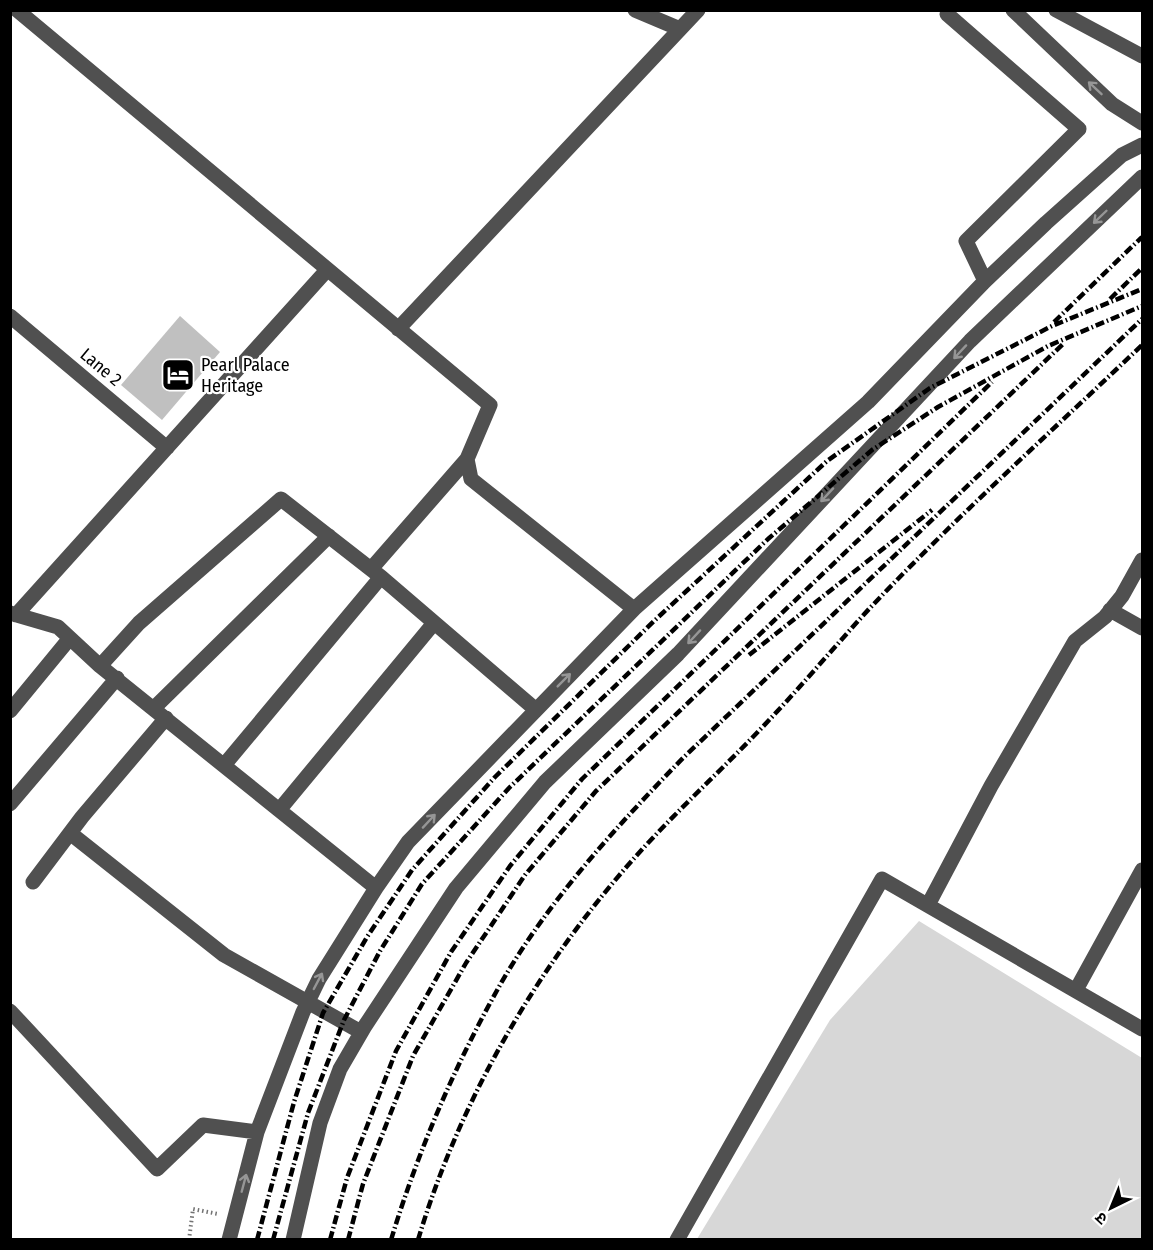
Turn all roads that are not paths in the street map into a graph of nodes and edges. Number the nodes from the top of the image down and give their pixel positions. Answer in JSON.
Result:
{"nodes":[{"id":1,"x":17,"y":10,"type":"edge"},
{"id":2,"x":42,"y":10,"type":"edge"},
{"id":3,"x":635,"y":10,"type":"edge"},
{"id":4,"x":698,"y":10,"type":"edge"},
{"id":5,"x":1013,"y":10,"type":"edge"},
{"id":6,"x":1056,"y":10,"type":"edge"},
{"id":7,"x":948,"y":14,"type":"dead end"},
{"id":8,"x":32,"y":23,"type":"junction"},
{"id":9,"x":680,"y":29,"type":"junction"},
{"id":10,"x":1143,"y":56,"type":"edge"},
{"id":11,"x":1143,"y":123,"type":"edge"},
{"id":12,"x":1143,"y":145,"type":"edge"},
{"id":13,"x":1143,"y":177,"type":"edge"},
{"id":14,"x":327,"y":270,"type":"junction"},
{"id":15,"x":984,"y":281,"type":"junction"},
{"id":16,"x":10,"y":316,"type":"edge"},
{"id":17,"x":398,"y":329,"type":"junction"},
{"id":18,"x":167,"y":448,"type":"junction"},
{"id":19,"x":467,"y":459,"type":"junction"},
{"id":20,"x":329,"y":536,"type":"junction"},
{"id":21,"x":1143,"y":560,"type":"edge"},
{"id":22,"x":376,"y":573,"type":"junction"},
{"id":23,"x":634,"y":609,"type":"junction"},
{"id":24,"x":1110,"y":610,"type":"junction"},
{"id":25,"x":14,"y":614,"type":"edge"},
{"id":26,"x":434,"y":623,"type":"junction"},
{"id":27,"x":1143,"y":628,"type":"edge"},
{"id":28,"x":70,"y":638,"type":"junction"},
{"id":29,"x":100,"y":666,"type":"junction"},
{"id":30,"x":117,"y":678,"type":"junction"},
{"id":31,"x":535,"y":709,"type":"junction"},
{"id":32,"x":10,"y":711,"type":"edge"},
{"id":33,"x":160,"y":713,"type":"junction"},
{"id":34,"x":225,"y":764,"type":"junction"},
{"id":35,"x":10,"y":804,"type":"edge"},
{"id":36,"x":280,"y":809,"type":"junction"},
{"id":37,"x":70,"y":833,"type":"junction"},
{"id":38,"x":1143,"y":870,"type":"edge"},
{"id":39,"x":33,"y":882,"type":"dead end"},
{"id":40,"x":376,"y":888,"type":"junction"},
{"id":41,"x":928,"y":905,"type":"junction"},
{"id":42,"x":1076,"y":990,"type":"junction"},
{"id":43,"x":308,"y":1002,"type":"junction"},
{"id":44,"x":10,"y":1011,"type":"edge"},
{"id":45,"x":1143,"y":1029,"type":"edge"},
{"id":46,"x":361,"y":1032,"type":"junction"},
{"id":47,"x":257,"y":1132,"type":"junction"},
{"id":48,"x":229,"y":1239,"type":"edge"},
{"id":49,"x":293,"y":1239,"type":"edge"},
{"id":50,"x":677,"y":1239,"type":"edge"}],
"edges":[{"from":1,"to":8,"type":"street"},
{"from":2,"to":8,"type":"street"},
{"from":3,"to":9,"type":"street"},
{"from":4,"to":9,"type":"street"},
{"from":11,"to":5,"type":"street","one_way":true},
{"from":6,"to":10,"type":"street"},
{"from":7,"to":15,"type":"street"},
{"from":8,"to":14,"type":"street"},
{"from":9,"to":17,"type":"street"},
{"from":12,"to":15,"type":"street"},
{"from":13,"to":46,"type":"street","one_way":true},
{"from":14,"to":17,"type":"street"},
{"from":14,"to":18,"type":"street"},
{"from":15,"to":23,"type":"street"},
{"from":16,"to":18,"type":"street","name":"Lane 2"},
{"from":17,"to":19,"type":"street"},
{"from":18,"to":25,"type":"street"},
{"from":19,"to":22,"type":"street"},
{"from":19,"to":23,"type":"street"},
{"from":20,"to":22,"type":"street"},
{"from":20,"to":29,"type":"street"},
{"from":20,"to":33,"type":"street"},
{"from":21,"to":24,"type":"street"},
{"from":22,"to":26,"type":"street"},
{"from":22,"to":34,"type":"street"},
{"from":31,"to":23,"type":"street","one_way":true},
{"from":24,"to":27,"type":"street"},
{"from":24,"to":41,"type":"street"},
{"from":25,"to":28,"type":"street"},
{"from":26,"to":31,"type":"street"},
{"from":26,"to":36,"type":"street"},
{"from":28,"to":29,"type":"street"},
{"from":28,"to":32,"type":"street"},
{"from":29,"to":30,"type":"street"},
{"from":30,"to":33,"type":"street"},
{"from":30,"to":35,"type":"street"},
{"from":40,"to":31,"type":"street","one_way":true},
{"from":33,"to":34,"type":"street"},
{"from":33,"to":37,"type":"street"},
{"from":34,"to":36,"type":"street"},
{"from":36,"to":40,"type":"street"},
{"from":37,"to":39,"type":"street"},
{"from":37,"to":43,"type":"street"},
{"from":38,"to":42,"type":"street"},
{"from":43,"to":40,"type":"street","one_way":true},
{"from":41,"to":42,"type":"street"},
{"from":41,"to":50,"type":"street"},
{"from":42,"to":45,"type":"street"},
{"from":43,"to":46,"type":"street"},
{"from":43,"to":47,"type":"street"},
{"from":44,"to":47,"type":"street"},
{"from":46,"to":49,"type":"street"},
{"from":48,"to":47,"type":"street","one_way":true}]}
